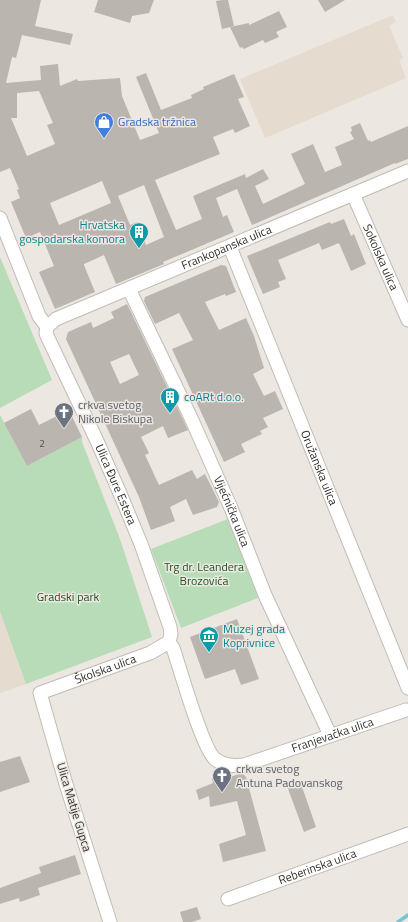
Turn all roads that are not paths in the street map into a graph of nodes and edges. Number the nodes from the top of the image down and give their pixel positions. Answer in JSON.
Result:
{"nodes":[{"id":1,"x":408,"y":171,"type":"edge"},
{"id":2,"x":353,"y":194,"type":"junction"},
{"id":3,"x":0,"y":218,"type":"edge"},
{"id":4,"x":230,"y":247,"type":"junction"},
{"id":5,"x":129,"y":289,"type":"junction"},
{"id":6,"x":408,"y":320,"type":"edge"},
{"id":7,"x":47,"y":327,"type":"junction"},
{"id":8,"x":169,"y":642,"type":"junction"},
{"id":9,"x":408,"y":688,"type":"edge"},
{"id":10,"x":40,"y":693,"type":"joint"},
{"id":11,"x":407,"y":710,"type":"edge"},
{"id":12,"x":330,"y":735,"type":"junction"},
{"id":13,"x":213,"y":758,"type":"joint"},
{"id":14,"x":408,"y":834,"type":"edge"},
{"id":15,"x":228,"y":899,"type":"dead end"},
{"id":16,"x":110,"y":922,"type":"edge"}],
"edges":[{"from":1,"to":2,"type":"street","name":"Frankopanska ulica"},
{"from":2,"to":4,"type":"street","name":"Frankopanska ulica"},
{"from":2,"to":6,"type":"street","name":"Sokolska ulica"},
{"from":3,"to":7,"type":"street","name":"Ulica Đure Estera"},
{"from":4,"to":5,"type":"street","name":"Frankopanska ulica"},
{"from":4,"to":9,"type":"street","name":"Oružanska ulica"},
{"from":5,"to":7,"type":"street","name":"Frankopanska ulica"},
{"from":5,"to":12,"type":"street","name":"Vijećnička ulica"},
{"from":7,"to":8,"type":"street","name":"Ulica Đure Estera"},
{"from":8,"to":10,"type":"street","name":"Školska ulica"},
{"from":8,"to":13,"type":"street","name":"Ulica Đure Estera"},
{"from":10,"to":16,"type":"street","name":"Ulica Matije Gupca"},
{"from":11,"to":12,"type":"street","name":"Franjevačka ulica"},
{"from":12,"to":13,"type":"street","name":"Franjevačka ulica"},
{"from":14,"to":15,"type":"street","name":"Reberinska ulica"}]}
